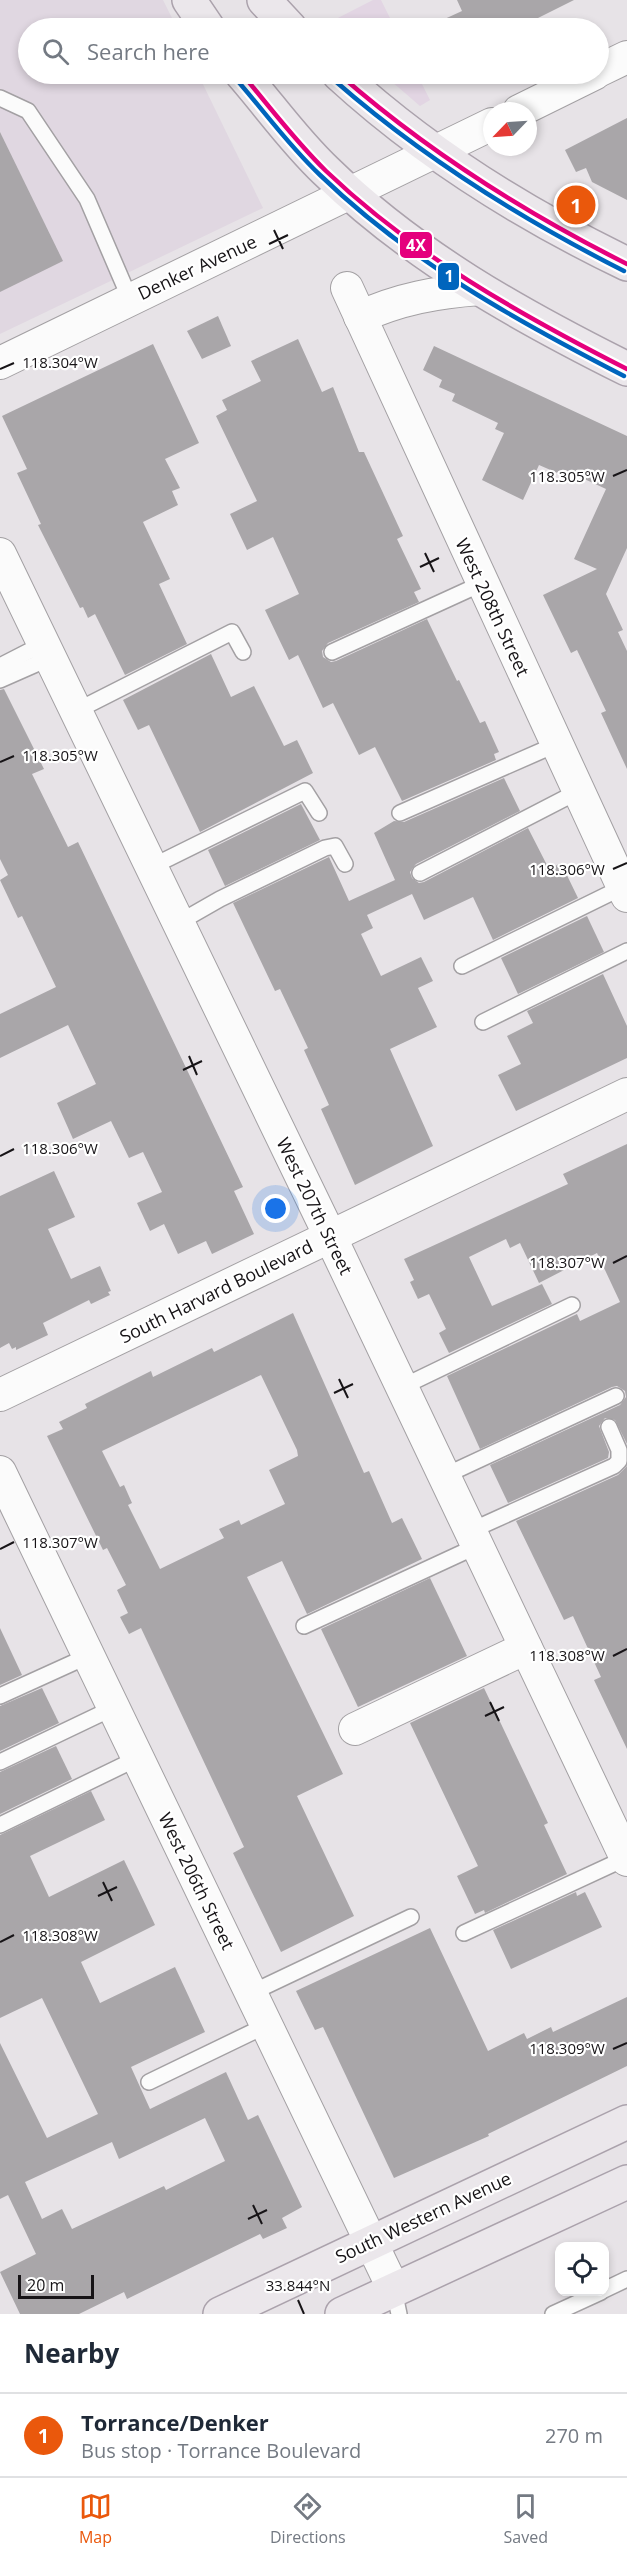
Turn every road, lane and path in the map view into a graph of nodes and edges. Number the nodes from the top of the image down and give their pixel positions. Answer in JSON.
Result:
{"nodes":[{"id":1,"x":189,"y":0,"type":"edge"},
{"id":2,"x":264,"y":0,"type":"edge"},
{"id":3,"x":201,"y":18,"type":"edge"},
{"id":4,"x":281,"y":18,"type":"edge"},
{"id":5,"x":627,"y":57,"type":"edge"},
{"id":6,"x":609,"y":66,"type":"edge"},
{"id":7,"x":251,"y":84,"type":"edge"},
{"id":8,"x":351,"y":84,"type":"edge"},
{"id":9,"x":574,"y":84,"type":"edge"},
{"id":10,"x":0,"y":98,"type":"edge"},
{"id":11,"x":537,"y":102,"type":"edge"},
{"id":12,"x":483,"y":128,"type":"edge"},
{"id":13,"x":436,"y":152,"type":"junction"},
{"id":14,"x":351,"y":194,"type":"junction"},
{"id":15,"x":627,"y":264,"type":"edge"},
{"id":16,"x":347,"y":288,"type":"dead end"},
{"id":17,"x":480,"y":289,"type":"junction"},
{"id":18,"x":130,"y":299,"type":"junction"},
{"id":19,"x":360,"y":317,"type":"junction"},
{"id":20,"x":0,"y":363,"type":"edge"},
{"id":21,"x":627,"y":369,"type":"edge"},
{"id":22,"x":0,"y":554,"type":"edge"},
{"id":23,"x":483,"y":583,"type":"junction"},
{"id":24,"x":47,"y":651,"type":"junction"},
{"id":25,"x":243,"y":652,"type":"dead end"},
{"id":26,"x":332,"y":652,"type":"dead end"},
{"id":27,"x":0,"y":666,"type":"edge"},
{"id":28,"x":0,"y":680,"type":"edge"},
{"id":29,"x":76,"y":711,"type":"junction"},
{"id":30,"x":557,"y":744,"type":"junction"},
{"id":31,"x":579,"y":791,"type":"junction"},
{"id":32,"x":319,"y":813,"type":"dead end"},
{"id":33,"x":400,"y":813,"type":"dead end"},
{"id":34,"x":345,"y":864,"type":"dead end"},
{"id":35,"x":151,"y":867,"type":"junction"},
{"id":36,"x":420,"y":873,"type":"dead end"},
{"id":37,"x":625,"y":892,"type":"edge"},
{"id":38,"x":178,"y":923,"type":"junction"},
{"id":39,"x":627,"y":951,"type":"edge"},
{"id":40,"x":462,"y":966,"type":"dead end"},
{"id":41,"x":483,"y":1022,"type":"dead end"},
{"id":42,"x":627,"y":1094,"type":"edge"},
{"id":43,"x":330,"y":1236,"type":"junction"},
{"id":44,"x":572,"y":1305,"type":"dead end"},
{"id":45,"x":402,"y":1387,"type":"junction"},
{"id":46,"x":0,"y":1395,"type":"edge"},
{"id":47,"x":616,"y":1396,"type":"dead end"},
{"id":48,"x":609,"y":1427,"type":"dead end"},
{"id":49,"x":0,"y":1472,"type":"edge"},
{"id":50,"x":444,"y":1476,"type":"junction"},
{"id":51,"x":474,"y":1538,"type":"junction"},
{"id":52,"x":304,"y":1626,"type":"dead end"},
{"id":53,"x":526,"y":1648,"type":"junction"},
{"id":54,"x":88,"y":1656,"type":"junction"},
{"id":55,"x":0,"y":1696,"type":"edge"},
{"id":56,"x":114,"y":1708,"type":"junction"},
{"id":57,"x":355,"y":1729,"type":"dead end"},
{"id":58,"x":138,"y":1758,"type":"junction"},
{"id":59,"x":0,"y":1762,"type":"edge"},
{"id":60,"x":0,"y":1825,"type":"edge"},
{"id":61,"x":626,"y":1859,"type":"edge"},
{"id":62,"x":411,"y":1917,"type":"dead end"},
{"id":63,"x":464,"y":1933,"type":"dead end"},
{"id":64,"x":251,"y":1993,"type":"junction"},
{"id":65,"x":267,"y":2025,"type":"junction"},
{"id":66,"x":149,"y":2082,"type":"dead end"},
{"id":67,"x":627,"y":2122,"type":"edge"},
{"id":68,"x":627,"y":2182,"type":"edge"},
{"id":69,"x":370,"y":2241,"type":"junction"},
{"id":70,"x":627,"y":2279,"type":"edge"},
{"id":71,"x":609,"y":2288,"type":"edge"},
{"id":72,"x":592,"y":2296,"type":"edge"},
{"id":73,"x":397,"y":2302,"type":"edge"},
{"id":74,"x":220,"y":2314,"type":"edge"},
{"id":75,"x":342,"y":2314,"type":"edge"},
{"id":76,"x":553,"y":2314,"type":"edge"}],
"edges":[{"from":1,"to":3,"type":"main road"},
{"from":2,"to":4,"type":"main road"},
{"from":5,"to":6,"type":"street"},
{"from":7,"to":14,"type":"main road"},
{"from":8,"to":13,"type":"main road"},
{"from":9,"to":11,"type":"street"},
{"from":10,"to":18,"type":"lane"},
{"from":12,"to":13,"type":"street","name":"Denker Avenue"},
{"from":13,"to":14,"type":"street","name":"Denker Avenue"},
{"from":13,"to":15,"type":"main road"},
{"from":14,"to":17,"type":"main road"},
{"from":14,"to":18,"type":"street","name":"Denker Avenue"},
{"from":16,"to":19,"type":"street","name":"West 208th Street"},
{"from":17,"to":19,"type":"street"},
{"from":17,"to":21,"type":"main road"},
{"from":18,"to":20,"type":"street","name":"Denker Avenue"},
{"from":19,"to":23,"type":"street","name":"West 208th Street"},
{"from":22,"to":24,"type":"street","name":"West 207th Street"},
{"from":23,"to":26,"type":"lane"},
{"from":23,"to":30,"type":"street","name":"West 208th Street"},
{"from":24,"to":27,"type":"lane"},
{"from":24,"to":28,"type":"lane"},
{"from":24,"to":29,"type":"street","name":"West 207th Street"},
{"from":25,"to":29,"type":"lane"},
{"from":29,"to":35,"type":"street","name":"West 207th Street"},
{"from":30,"to":31,"type":"street","name":"West 208th Street"},
{"from":30,"to":33,"type":"lane"},
{"from":31,"to":36,"type":"lane"},
{"from":31,"to":37,"type":"street","name":"West 208th Street"},
{"from":32,"to":35,"type":"lane"},
{"from":34,"to":38,"type":"lane"},
{"from":35,"to":38,"type":"street","name":"West 207th Street"},
{"from":37,"to":40,"type":"lane"},
{"from":38,"to":43,"type":"street","name":"West 207th Street"},
{"from":39,"to":41,"type":"lane"},
{"from":42,"to":43,"type":"street","name":"South Harvard Boulevard"},
{"from":43,"to":45,"type":"street","name":"West 207th Street"},
{"from":43,"to":46,"type":"street","name":"South Harvard Boulevard"},
{"from":44,"to":45,"type":"lane"},
{"from":45,"to":50,"type":"street","name":"West 207th Street"},
{"from":47,"to":50,"type":"lane"},
{"from":48,"to":51,"type":"lane"},
{"from":49,"to":54,"type":"street","name":"West 206th Street"},
{"from":50,"to":51,"type":"street","name":"West 207th Street"},
{"from":51,"to":52,"type":"lane"},
{"from":51,"to":53,"type":"street","name":"West 207th Street"},
{"from":53,"to":57,"type":"street"},
{"from":53,"to":61,"type":"street","name":"West 207th Street"},
{"from":54,"to":55,"type":"lane"},
{"from":54,"to":56,"type":"street","name":"West 206th Street"},
{"from":56,"to":58,"type":"street","name":"West 206th Street"},
{"from":56,"to":59,"type":"lane"},
{"from":58,"to":60,"type":"lane"},
{"from":58,"to":64,"type":"street","name":"West 206th Street"},
{"from":61,"to":63,"type":"lane"},
{"from":62,"to":64,"type":"lane"},
{"from":64,"to":65,"type":"street","name":"West 206th Street"},
{"from":65,"to":66,"type":"lane"},
{"from":65,"to":69,"type":"street","name":"West 206th Street"},
{"from":67,"to":69,"type":"main road","name":"South Western Avenue"},
{"from":68,"to":73,"type":"main road"},
{"from":69,"to":73,"type":"street","name":"West 206th Street"},
{"from":69,"to":74,"type":"main road","name":"South Western Avenue"},
{"from":70,"to":71,"type":"lane"},
{"from":72,"to":76,"type":"lane"},
{"from":73,"to":75,"type":"main road"}]}
